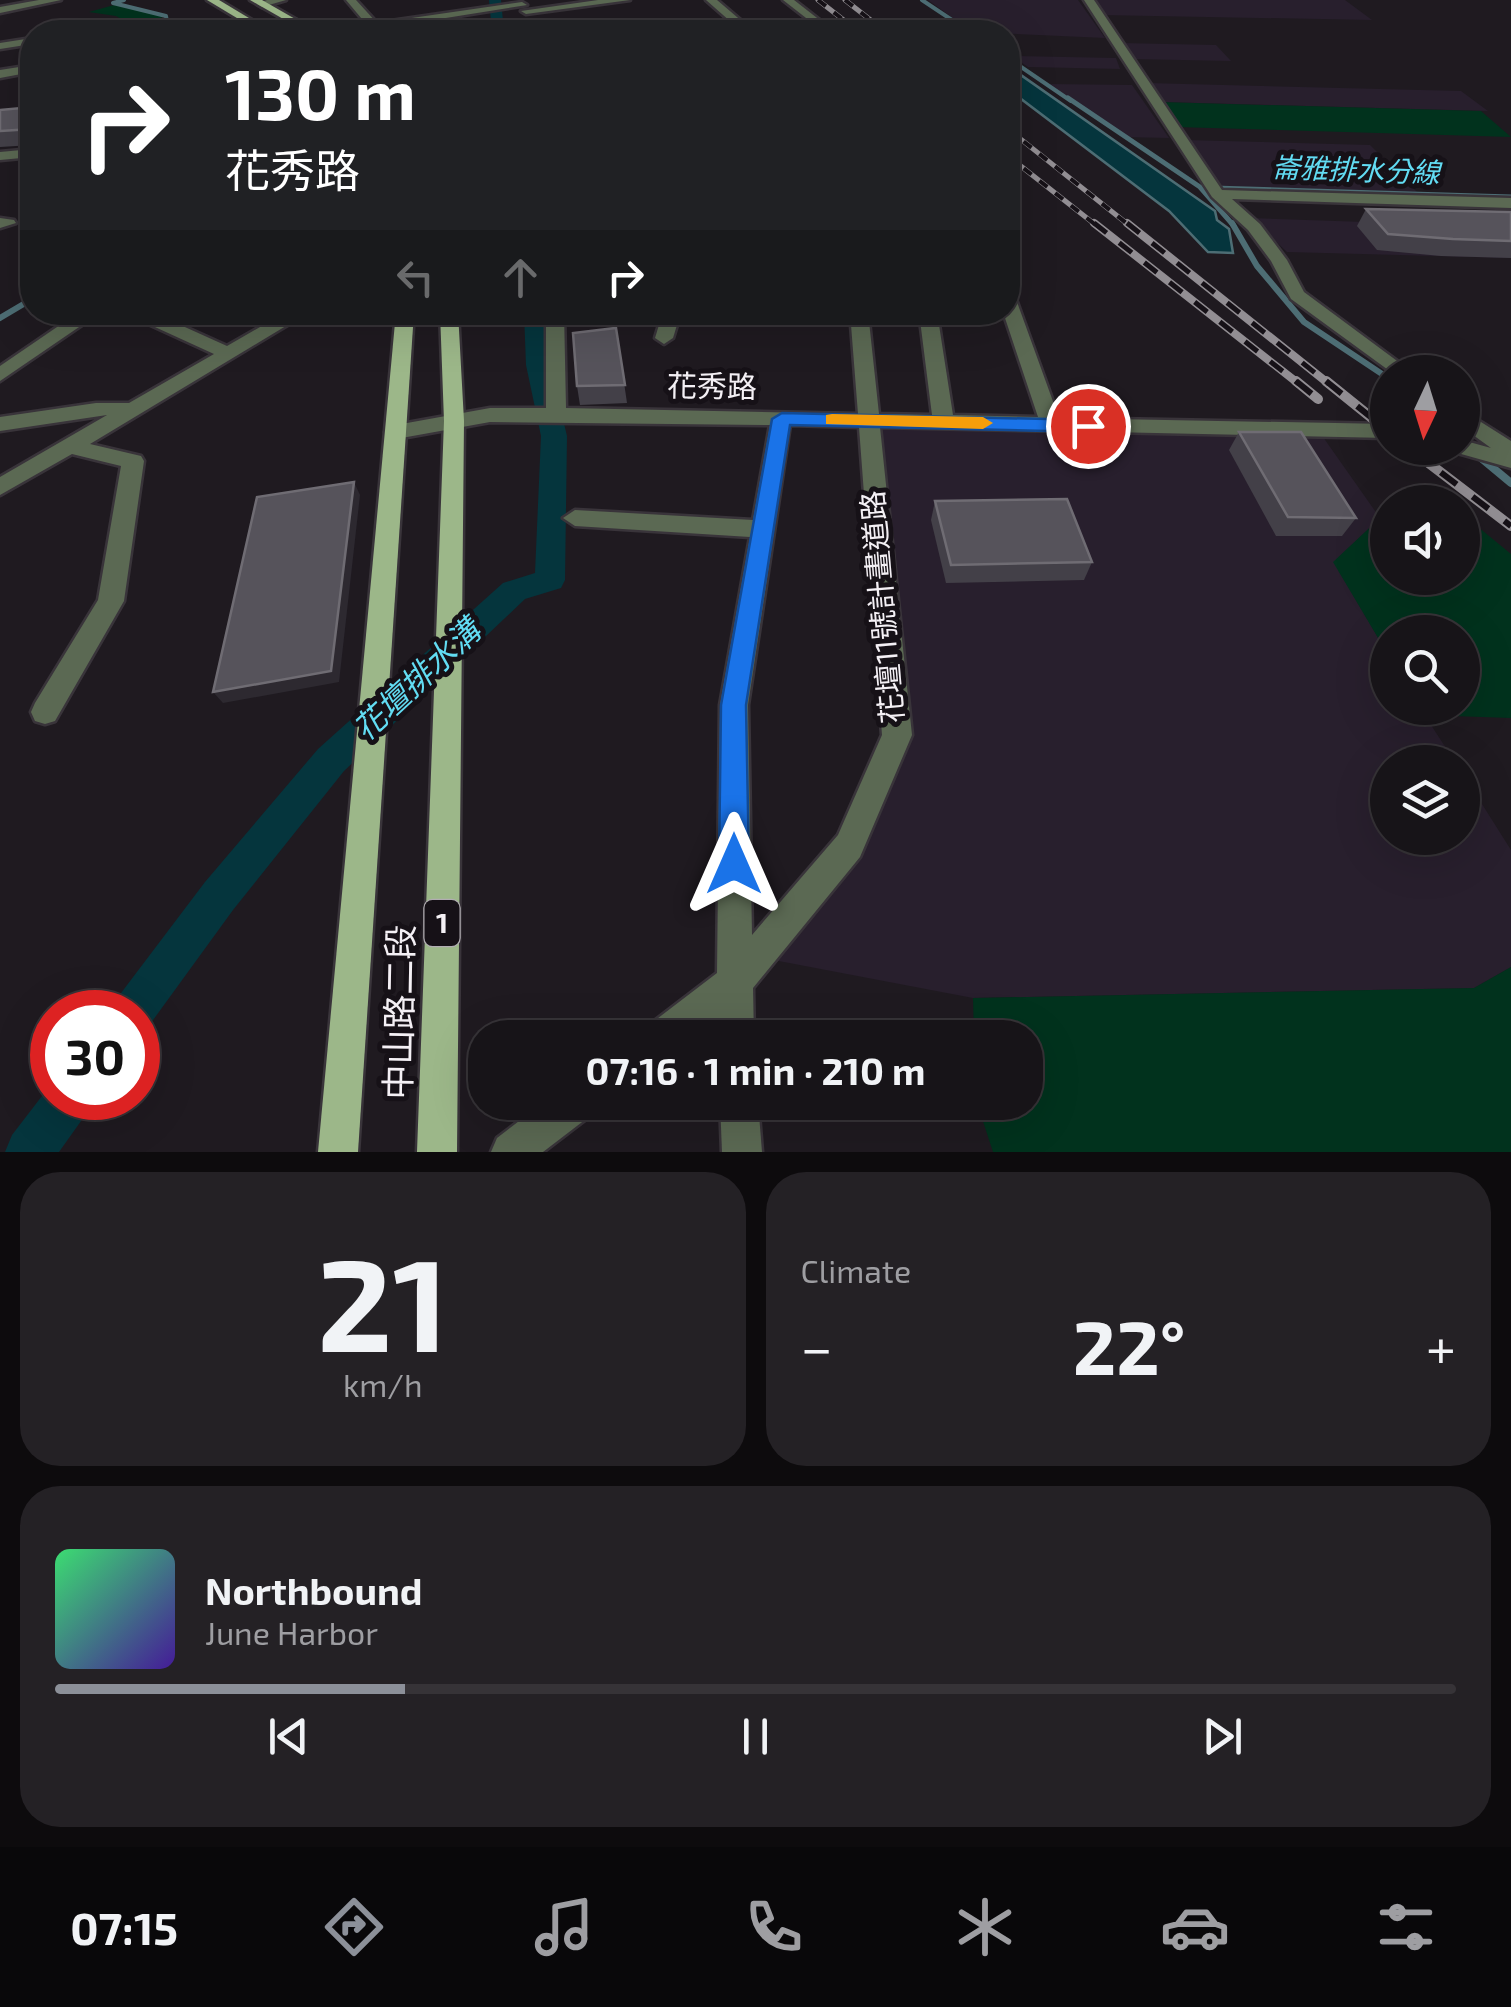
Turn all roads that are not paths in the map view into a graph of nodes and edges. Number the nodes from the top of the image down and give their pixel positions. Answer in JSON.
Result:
{"nodes":[{"id":1,"x":56,"y":0,"type":"edge"},
{"id":2,"x":212,"y":0,"type":"edge"},
{"id":3,"x":282,"y":0,"type":"edge"},
{"id":4,"x":625,"y":0,"type":"edge"},
{"id":5,"x":711,"y":0,"type":"edge"},
{"id":6,"x":788,"y":0,"type":"edge"},
{"id":7,"x":1089,"y":0,"type":"edge"},
{"id":8,"x":259,"y":2,"type":"edge"},
{"id":9,"x":525,"y":9,"type":"edge"},
{"id":10,"x":0,"y":10,"type":"edge"},
{"id":11,"x":246,"y":20,"type":"edge"},
{"id":12,"x":291,"y":20,"type":"edge"},
{"id":13,"x":420,"y":20,"type":"edge"},
{"id":14,"x":734,"y":20,"type":"edge"},
{"id":15,"x":814,"y":20,"type":"edge"},
{"id":16,"x":1217,"y":194,"type":"junction"},
{"id":17,"x":1511,"y":202,"type":"edge"},
{"id":18,"x":73,"y":325,"type":"edge"},
{"id":19,"x":165,"y":325,"type":"edge"},
{"id":20,"x":278,"y":325,"type":"edge"},
{"id":21,"x":404,"y":325,"type":"edge"},
{"id":22,"x":450,"y":325,"type":"edge"},
{"id":23,"x":555,"y":325,"type":"edge"},
{"id":24,"x":668,"y":325,"type":"edge"},
{"id":25,"x":860,"y":325,"type":"edge"},
{"id":26,"x":930,"y":325,"type":"edge"},
{"id":27,"x":1016,"y":325,"type":"edge"},
{"id":28,"x":664,"y":338,"type":"dead end"},
{"id":29,"x":229,"y":354,"type":"junction"},
{"id":30,"x":1378,"y":355,"type":"edge"},
{"id":31,"x":0,"y":375,"type":"edge"},
{"id":32,"x":133,"y":410,"type":"junction"},
{"id":33,"x":556,"y":414,"type":"junction"},
{"id":34,"x":782,"y":419,"type":"junction"},
{"id":35,"x":866,"y":420,"type":"junction"},
{"id":36,"x":454,"y":421,"type":"junction"},
{"id":37,"x":942,"y":422,"type":"junction"},
{"id":38,"x":0,"y":424,"type":"edge"},
{"id":39,"x":1050,"y":425,"type":"junction"},
{"id":40,"x":1480,"y":429,"type":"edge"},
{"id":41,"x":1370,"y":431,"type":"edge"},
{"id":42,"x":396,"y":432,"type":"junction"},
{"id":43,"x":71,"y":448,"type":"junction"},
{"id":44,"x":1480,"y":452,"type":"edge"},
{"id":45,"x":1511,"y":452,"type":"edge"},
{"id":46,"x":1511,"y":461,"type":"edge"},
{"id":47,"x":0,"y":488,"type":"edge"},
{"id":48,"x":575,"y":518,"type":"dead end"},
{"id":49,"x":764,"y":529,"type":"junction"},
{"id":50,"x":45,"y":712,"type":"dead end"},
{"id":51,"x":735,"y":982,"type":"junction"},
{"id":52,"x":685,"y":1020,"type":"edge"},
{"id":53,"x":736,"y":1020,"type":"edge"},
{"id":54,"x":553,"y":1120,"type":"edge"},
{"id":55,"x":740,"y":1120,"type":"edge"},
{"id":56,"x":338,"y":1152,"type":"edge"},
{"id":57,"x":437,"y":1152,"type":"edge"},
{"id":58,"x":511,"y":1152,"type":"edge"},
{"id":59,"x":742,"y":1152,"type":"edge"}],
"edges":[{"from":1,"to":10,"type":"street"},
{"from":2,"to":11,"type":"main road"},
{"from":3,"to":8,"type":"street"},
{"from":4,"to":9,"type":"street"},
{"from":5,"to":14,"type":"street"},
{"from":6,"to":15,"type":"street"},
{"from":7,"to":16,"type":"street"},
{"from":8,"to":12,"type":"main road"},
{"from":9,"to":13,"type":"street"},
{"from":16,"to":17,"type":"street"},
{"from":16,"to":30,"type":"street"},
{"from":18,"to":31,"type":"street"},
{"from":19,"to":29,"type":"street"},
{"from":20,"to":29,"type":"street"},
{"from":21,"to":42,"type":"main road"},
{"from":22,"to":36,"type":"main road","number":"1"},
{"from":23,"to":33,"type":"street"},
{"from":24,"to":28,"type":"street"},
{"from":25,"to":35,"type":"street","name":"花壇11號計畫道路"},
{"from":26,"to":37,"type":"street"},
{"from":27,"to":39,"type":"street"},
{"from":29,"to":32,"type":"street"},
{"from":32,"to":38,"type":"street"},
{"from":32,"to":43,"type":"street"},
{"from":33,"to":34,"type":"street","name":"花秀路"},
{"from":33,"to":36,"type":"street","name":"花秀路"},
{"from":34,"to":35,"type":"street","name":"花秀路"},
{"from":34,"to":49,"type":"street"},
{"from":35,"to":37,"type":"street","name":"花秀路"},
{"from":35,"to":51,"type":"street","name":"花壇11號計畫道路"},
{"from":36,"to":42,"type":"street","name":"花秀路"},
{"from":36,"to":57,"type":"main road","name":"中山路二段","number":"1"},
{"from":37,"to":39,"type":"street","name":"花秀路"},
{"from":39,"to":41,"type":"street","name":"花秀路"},
{"from":40,"to":45,"type":"street"},
{"from":42,"to":56,"type":"main road","name":"中山路二段"},
{"from":43,"to":47,"type":"street"},
{"from":43,"to":50,"type":"street"},
{"from":44,"to":46,"type":"street"},
{"from":48,"to":49,"type":"street"},
{"from":49,"to":51,"type":"street"},
{"from":51,"to":52,"type":"street","name":"花壇11號計畫道路"},
{"from":51,"to":53,"type":"street"},
{"from":54,"to":58,"type":"street"},
{"from":55,"to":59,"type":"street"}]}
